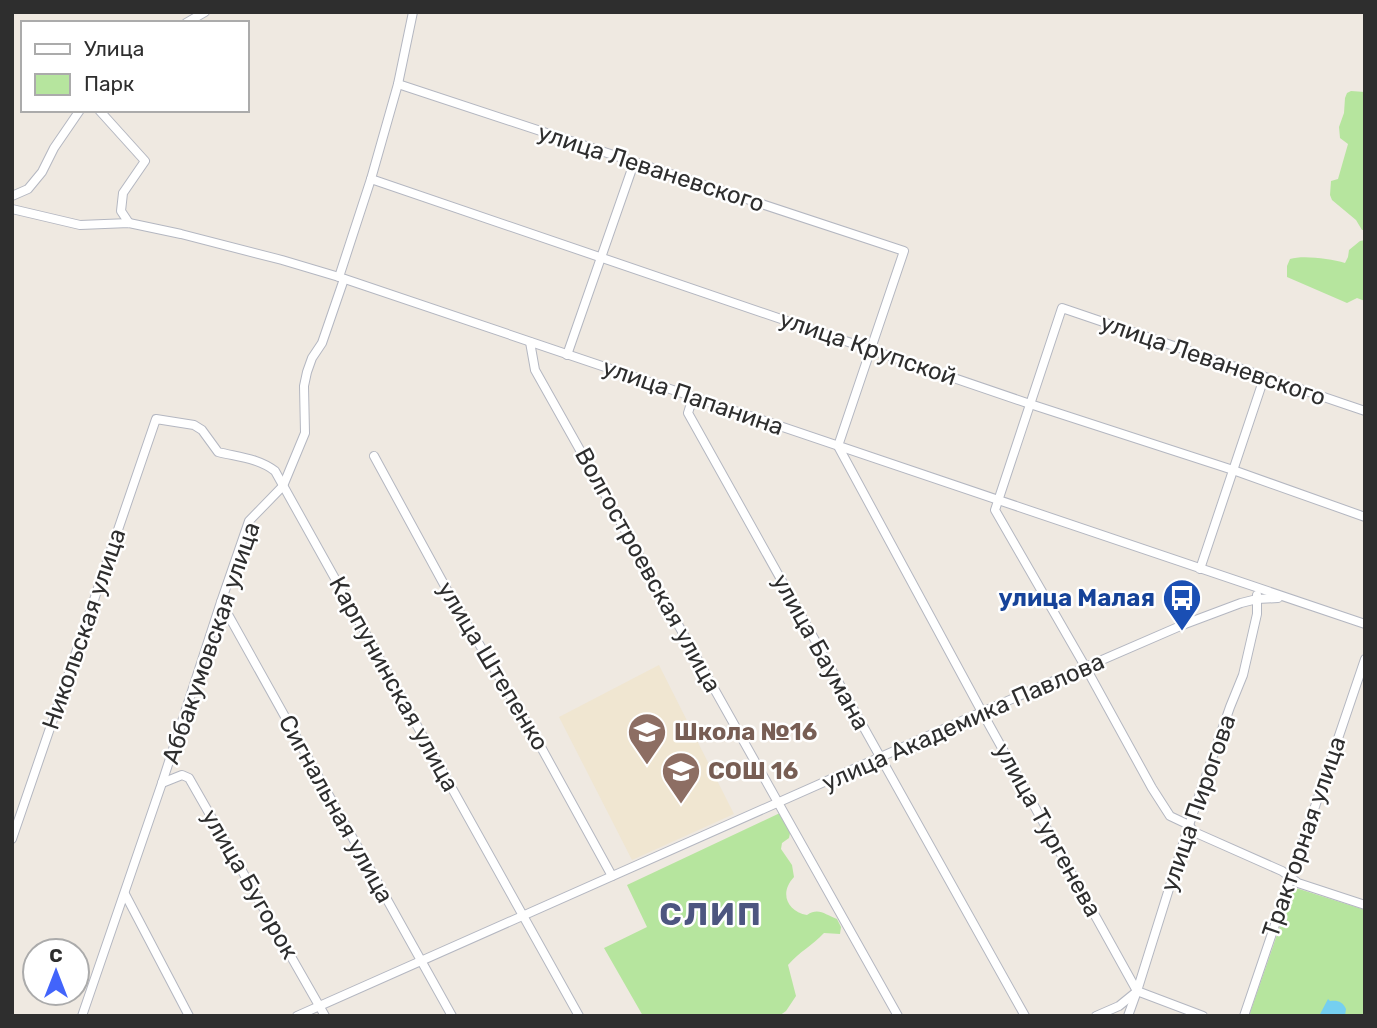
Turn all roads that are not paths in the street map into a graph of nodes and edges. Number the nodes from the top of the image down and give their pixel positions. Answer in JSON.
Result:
{"nodes":[{"id":1,"x":205,"y":12,"type":"edge"},
{"id":2,"x":414,"y":12,"type":"edge"},
{"id":3,"x":189,"y":21,"type":"edge"},
{"id":4,"x":398,"y":84,"type":"junction"},
{"id":5,"x":79,"y":112,"type":"edge"},
{"id":6,"x":101,"y":112,"type":"edge"},
{"id":7,"x":634,"y":163,"type":"junction"},
{"id":8,"x":371,"y":179,"type":"junction"},
{"id":9,"x":12,"y":196,"type":"edge"},
{"id":10,"x":12,"y":209,"type":"edge"},
{"id":11,"x":130,"y":223,"type":"junction"},
{"id":12,"x":600,"y":257,"type":"junction"},
{"id":13,"x":342,"y":278,"type":"junction"},
{"id":14,"x":530,"y":341,"type":"junction"},
{"id":15,"x":871,"y":349,"type":"junction"},
{"id":16,"x":567,"y":355,"type":"junction"},
{"id":17,"x":1264,"y":377,"type":"junction"},
{"id":18,"x":693,"y":397,"type":"junction"},
{"id":19,"x":1030,"y":404,"type":"junction"},
{"id":20,"x":1365,"y":411,"type":"edge"},
{"id":21,"x":156,"y":419,"type":"joint"},
{"id":22,"x":838,"y":446,"type":"junction"},
{"id":23,"x":374,"y":456,"type":"dead end"},
{"id":24,"x":1233,"y":470,"type":"junction"},
{"id":25,"x":283,"y":485,"type":"junction"},
{"id":26,"x":997,"y":500,"type":"junction"},
{"id":27,"x":1365,"y":517,"type":"edge"},
{"id":28,"x":1200,"y":569,"type":"junction"},
{"id":29,"x":1256,"y":589,"type":"junction"},
{"id":30,"x":1257,"y":599,"type":"junction"},
{"id":31,"x":1288,"y":599,"type":"junction"},
{"id":32,"x":221,"y":602,"type":"junction"},
{"id":33,"x":1365,"y":624,"type":"edge"},
{"id":34,"x":1365,"y":659,"type":"edge"},
{"id":35,"x":1086,"y":668,"type":"junction"},
{"id":36,"x":982,"y":712,"type":"junction"},
{"id":37,"x":880,"y":758,"type":"junction"},
{"id":38,"x":162,"y":783,"type":"junction"},
{"id":39,"x":778,"y":803,"type":"junction"},
{"id":40,"x":1189,"y":825,"type":"junction"},
{"id":41,"x":12,"y":839,"type":"edge"},
{"id":42,"x":612,"y":876,"type":"junction"},
{"id":43,"x":1291,"y":877,"type":"junction"},
{"id":44,"x":125,"y":894,"type":"junction"},
{"id":45,"x":1365,"y":905,"type":"edge"},
{"id":46,"x":523,"y":915,"type":"junction"},
{"id":47,"x":421,"y":961,"type":"junction"},
{"id":48,"x":1138,"y":991,"type":"junction"},
{"id":49,"x":320,"y":1006,"type":"junction"},
{"id":50,"x":82,"y":1016,"type":"edge"},
{"id":51,"x":189,"y":1016,"type":"edge"},
{"id":52,"x":296,"y":1016,"type":"edge"},
{"id":53,"x":325,"y":1016,"type":"edge"},
{"id":54,"x":452,"y":1016,"type":"edge"},
{"id":55,"x":579,"y":1016,"type":"edge"},
{"id":56,"x":898,"y":1016,"type":"edge"},
{"id":57,"x":1025,"y":1016,"type":"edge"},
{"id":58,"x":1096,"y":1016,"type":"edge"},
{"id":59,"x":1128,"y":1016,"type":"edge"},
{"id":60,"x":1203,"y":1016,"type":"edge"},
{"id":61,"x":1244,"y":1016,"type":"edge"}],
"edges":[{"from":1,"to":3,"type":"street"},
{"from":2,"to":4,"type":"street","name":"Аббакумовская улица"},
{"from":4,"to":7,"type":"street","name":"улица Леваневского"},
{"from":4,"to":8,"type":"street","name":"Аббакумовская улица"},
{"from":5,"to":9,"type":"street"},
{"from":6,"to":11,"type":"street"},
{"from":7,"to":12,"type":"street"},
{"from":7,"to":15,"type":"street","name":"улица Леваневского"},
{"from":8,"to":12,"type":"street","name":"улица Крупской"},
{"from":8,"to":13,"type":"street","name":"Аббакумовская улица"},
{"from":10,"to":11,"type":"street","name":"улица Папанина"},
{"from":11,"to":13,"type":"street","name":"улица Папанина"},
{"from":12,"to":15,"type":"street","name":"улица Крупской"},
{"from":12,"to":16,"type":"street"},
{"from":13,"to":14,"type":"street","name":"улица Папанина"},
{"from":13,"to":25,"type":"street","name":"Аббакумовская улица"},
{"from":14,"to":16,"type":"street","name":"улица Папанина"},
{"from":14,"to":39,"type":"street","name":"Волгостроевская улица"},
{"from":15,"to":19,"type":"street","name":"улица Крупской"},
{"from":15,"to":22,"type":"street"},
{"from":16,"to":18,"type":"street","name":"улица Папанина"},
{"from":17,"to":19,"type":"street","name":"улица Леваневского"},
{"from":17,"to":20,"type":"street","name":"улица Леваневского"},
{"from":17,"to":24,"type":"street"},
{"from":18,"to":22,"type":"street","name":"улица Папанина"},
{"from":18,"to":37,"type":"street","name":"улица Баумана"},
{"from":19,"to":24,"type":"street","name":"улица Крупской"},
{"from":19,"to":26,"type":"street"},
{"from":21,"to":25,"type":"street","name":"Карпунинская улица"},
{"from":21,"to":41,"type":"street","name":"Никольская улица"},
{"from":22,"to":26,"type":"street","name":"улица Папанина"},
{"from":22,"to":36,"type":"street","name":"улица Тургенева"},
{"from":23,"to":42,"type":"street","name":"улица Штепенко"},
{"from":24,"to":27,"type":"street","name":"улица Крупской"},
{"from":24,"to":28,"type":"street"},
{"from":25,"to":32,"type":"street","name":"Аббакумовская улица"},
{"from":25,"to":46,"type":"street","name":"Карпунинская улица"},
{"from":26,"to":28,"type":"street","name":"улица Папанина"},
{"from":26,"to":35,"type":"street"},
{"from":28,"to":29,"type":"street","name":"улица Папанина"},
{"from":29,"to":30,"type":"street","name":"улица Пирогова"},
{"from":29,"to":31,"type":"street","name":"улица Папанина"},
{"from":30,"to":31,"type":"street","name":"улица Академика Павлова"},
{"from":30,"to":35,"type":"street","name":"улица Академика Павлова"},
{"from":30,"to":40,"type":"street","name":"улица Пирогова"},
{"from":31,"to":33,"type":"street","name":"улица Папанина"},
{"from":32,"to":38,"type":"street","name":"Аббакумовская улица"},
{"from":32,"to":47,"type":"street","name":"Сигнальная улица"},
{"from":34,"to":43,"type":"street","name":"Тракторная улица"},
{"from":35,"to":36,"type":"street","name":"улица Академика Павлова"},
{"from":35,"to":40,"type":"street"},
{"from":36,"to":37,"type":"street","name":"улица Академика Павлова"},
{"from":36,"to":48,"type":"street","name":"улица Тургенева"},
{"from":37,"to":39,"type":"street","name":"улица Академика Павлова"},
{"from":37,"to":57,"type":"street","name":"улица Баумана"},
{"from":38,"to":44,"type":"street","name":"Аббакумовская улица"},
{"from":38,"to":49,"type":"street","name":"улица Бугорок"},
{"from":39,"to":42,"type":"street","name":"улица Академика Павлова"},
{"from":39,"to":56,"type":"street","name":"Волгостроевская улица"},
{"from":40,"to":43,"type":"street"},
{"from":40,"to":48,"type":"street","name":"улица Пирогова"},
{"from":42,"to":46,"type":"street","name":"улица Академика Павлова"},
{"from":43,"to":45,"type":"street"},
{"from":43,"to":61,"type":"street","name":"Тракторная улица"},
{"from":44,"to":50,"type":"street","name":"Аббакумовская улица"},
{"from":44,"to":51,"type":"street"},
{"from":46,"to":47,"type":"street","name":"улица Академика Павлова"},
{"from":46,"to":55,"type":"street","name":"Карпунинская улица"},
{"from":47,"to":49,"type":"street","name":"улица Академика Павлова"},
{"from":47,"to":54,"type":"street","name":"Сигнальная улица"},
{"from":48,"to":58,"type":"street"},
{"from":48,"to":59,"type":"street","name":"улица Пирогова"},
{"from":48,"to":60,"type":"street"},
{"from":49,"to":52,"type":"street","name":"улица Академика Павлова"},
{"from":49,"to":53,"type":"street","name":"улица Бугорок"}]}
